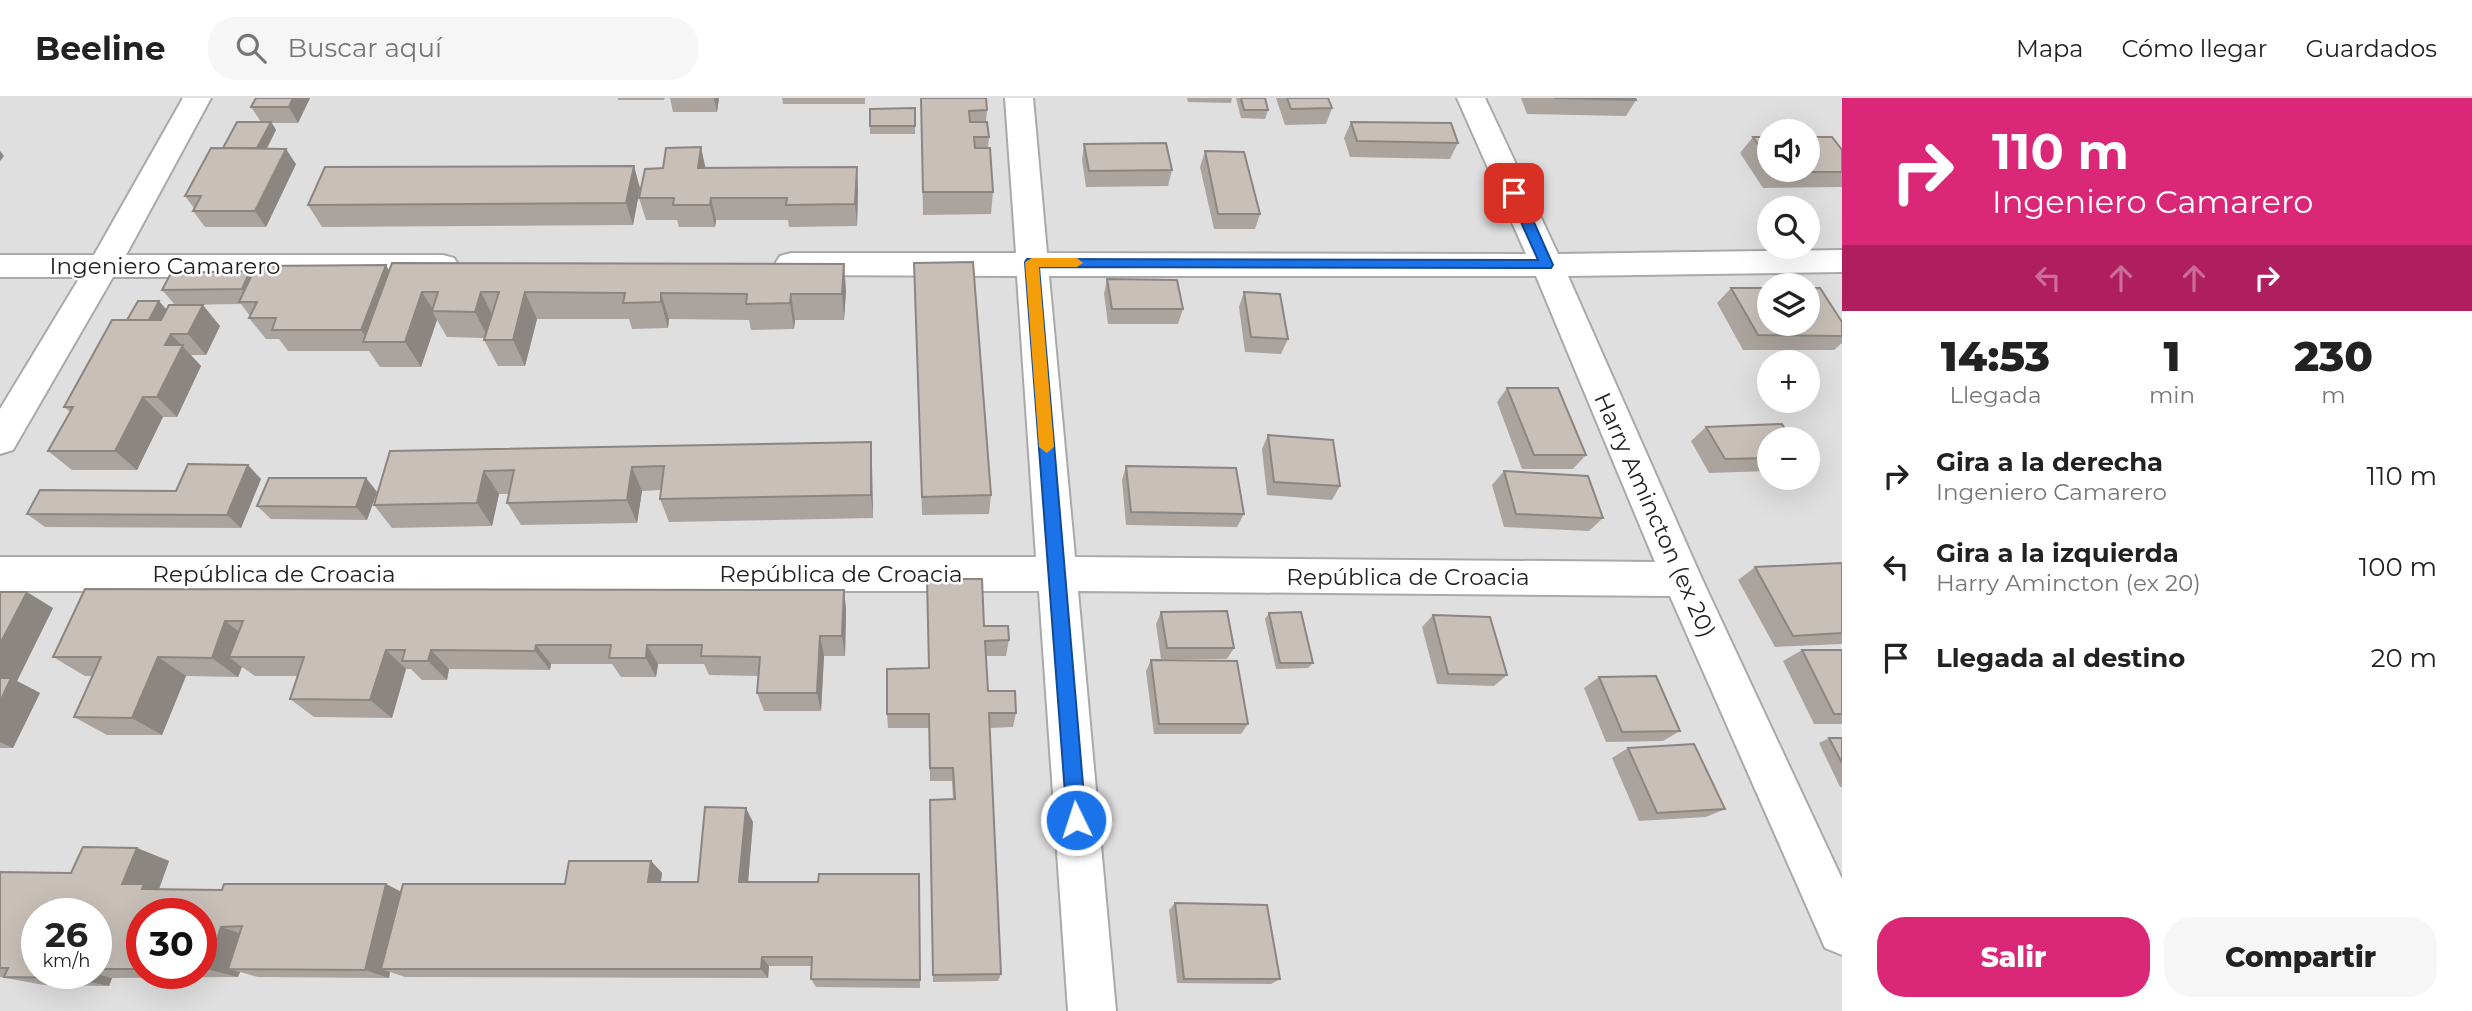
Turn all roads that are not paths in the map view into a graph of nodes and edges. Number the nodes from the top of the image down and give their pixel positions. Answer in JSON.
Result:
{"nodes":[{"id":1,"x":197,"y":98,"type":"edge"},
{"id":2,"x":1019,"y":98,"type":"edge"},
{"id":3,"x":1471,"y":98,"type":"edge"},
{"id":4,"x":1842,"y":261,"type":"edge"},
{"id":5,"x":1032,"y":262,"type":"junction"},
{"id":6,"x":757,"y":264,"type":"edge"},
{"id":7,"x":478,"y":265,"type":"edge"},
{"id":8,"x":1547,"y":265,"type":"junction"},
{"id":9,"x":0,"y":266,"type":"edge"},
{"id":10,"x":103,"y":267,"type":"junction"},
{"id":11,"x":0,"y":440,"type":"edge"},
{"id":12,"x":0,"y":574,"type":"edge"},
{"id":13,"x":1057,"y":574,"type":"junction"},
{"id":14,"x":1682,"y":579,"type":"junction"},
{"id":15,"x":1842,"y":931,"type":"edge"},
{"id":16,"x":1092,"y":1011,"type":"edge"}],
"edges":[{"from":1,"to":10,"type":"street"},
{"from":2,"to":5,"type":"street"},
{"from":3,"to":8,"type":"street","name":"Harry Amincton (ex 20)"},
{"from":4,"to":8,"type":"street"},
{"from":5,"to":6,"type":"street"},
{"from":5,"to":8,"type":"street"},
{"from":5,"to":13,"type":"street"},
{"from":7,"to":10,"type":"street","name":"Ingeniero Camarero"},
{"from":8,"to":14,"type":"street","name":"Harry Amincton (ex 20)"},
{"from":9,"to":10,"type":"street","name":"Ingeniero Camarero"},
{"from":10,"to":11,"type":"street"},
{"from":12,"to":13,"type":"street","name":"República de Croacia"},
{"from":13,"to":14,"type":"street","name":"República de Croacia"},
{"from":13,"to":16,"type":"street"},
{"from":14,"to":15,"type":"street","name":"Harry Amincton (ex 20)"}]}
